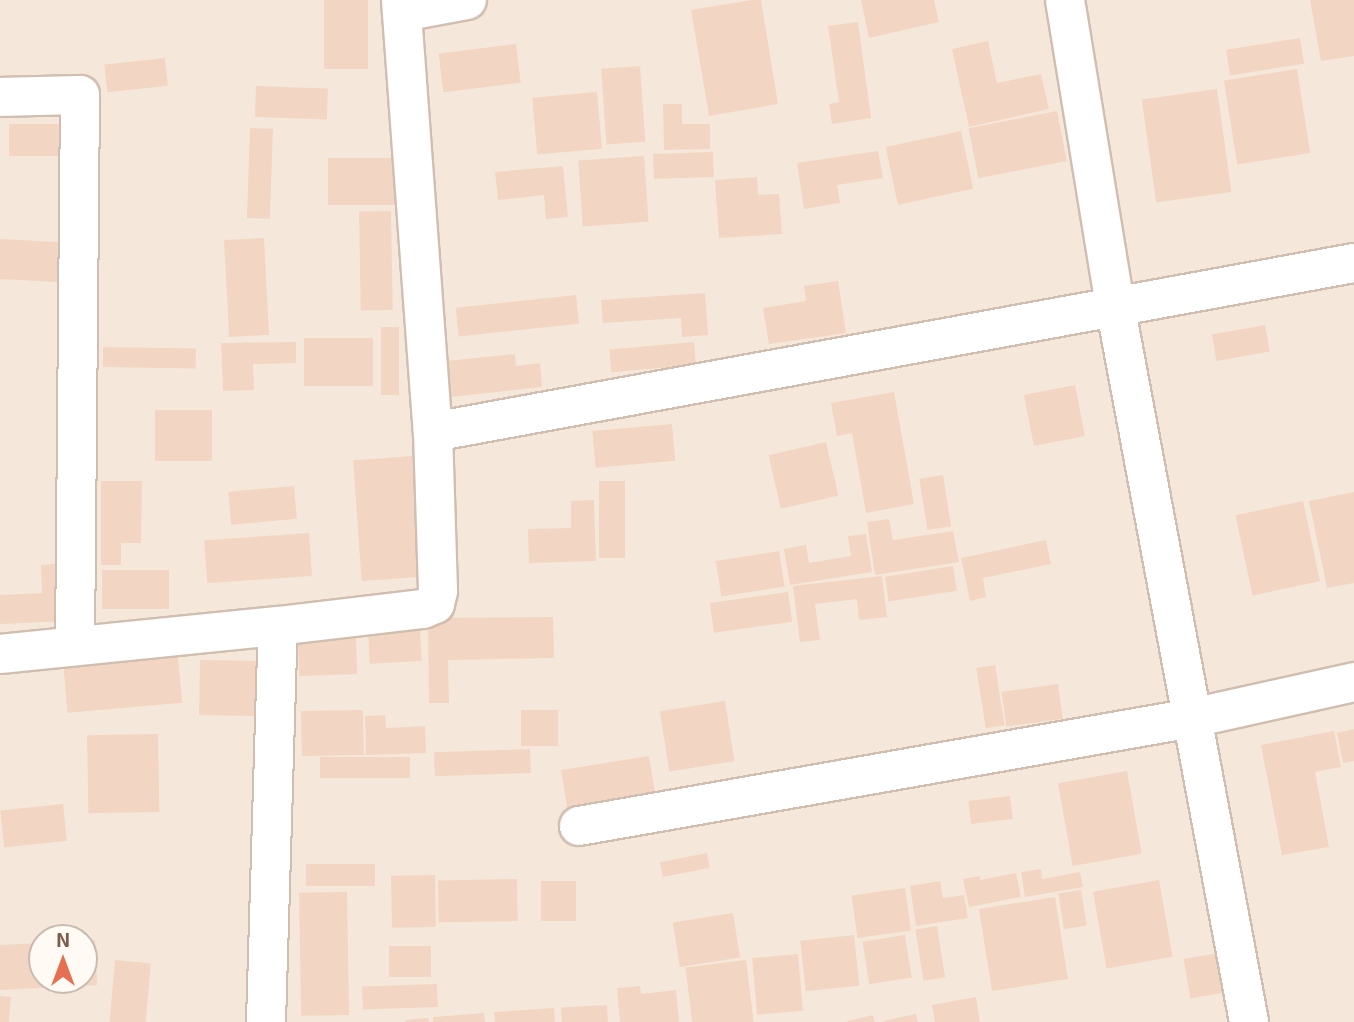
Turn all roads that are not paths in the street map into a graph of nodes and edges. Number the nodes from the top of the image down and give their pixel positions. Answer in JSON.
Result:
{"nodes":[{"id":1,"x":467,"y":0,"type":"edge"},
{"id":2,"x":1065,"y":0,"type":"edge"},
{"id":3,"x":401,"y":6,"type":"edge"},
{"id":4,"x":0,"y":97,"type":"edge"},
{"id":5,"x":1354,"y":263,"type":"edge"},
{"id":6,"x":1115,"y":305,"type":"junction"},
{"id":7,"x":432,"y":432,"type":"junction"},
{"id":8,"x":278,"y":626,"type":"junction"},
{"id":9,"x":75,"y":646,"type":"junction"},
{"id":10,"x":0,"y":654,"type":"edge"},
{"id":11,"x":1354,"y":682,"type":"edge"},
{"id":12,"x":1192,"y":718,"type":"junction"},
{"id":13,"x":579,"y":826,"type":"dead end"},
{"id":14,"x":266,"y":1022,"type":"edge"},
{"id":15,"x":1250,"y":1022,"type":"edge"}],
"edges":[{"from":1,"to":3,"type":"street"},
{"from":2,"to":6,"type":"street"},
{"from":3,"to":7,"type":"street"},
{"from":4,"to":9,"type":"street"},
{"from":5,"to":6,"type":"street"},
{"from":6,"to":7,"type":"street"},
{"from":6,"to":12,"type":"street"},
{"from":7,"to":8,"type":"street"},
{"from":8,"to":9,"type":"street"},
{"from":8,"to":14,"type":"street"},
{"from":9,"to":10,"type":"street"},
{"from":11,"to":12,"type":"street"},
{"from":12,"to":13,"type":"street"},
{"from":12,"to":15,"type":"street"}]}
